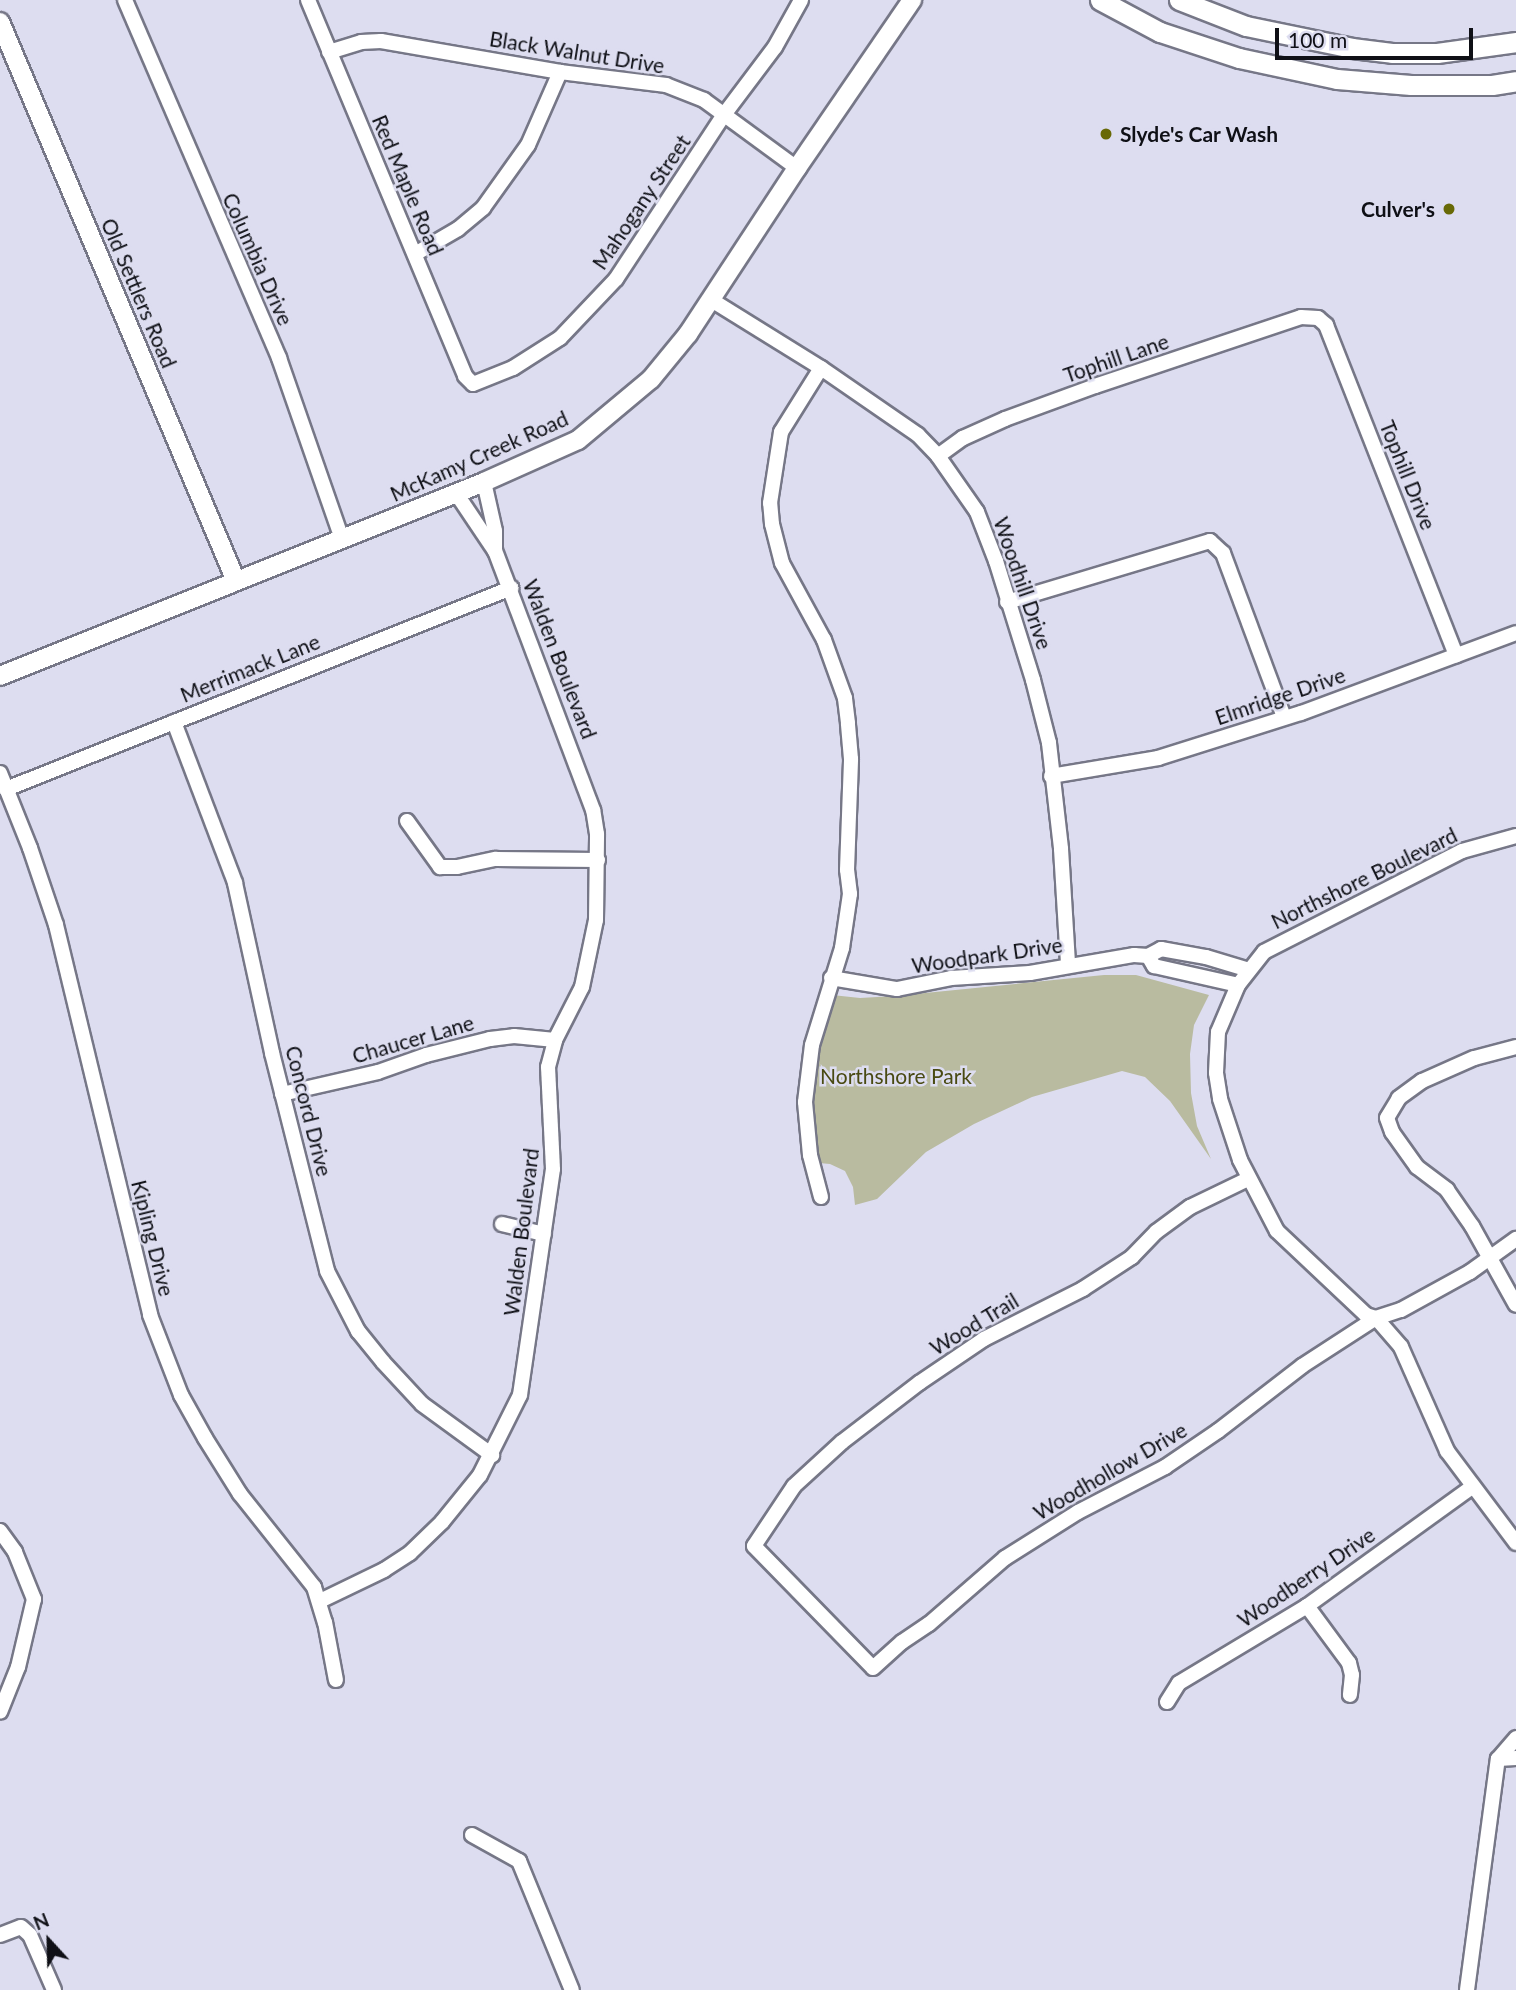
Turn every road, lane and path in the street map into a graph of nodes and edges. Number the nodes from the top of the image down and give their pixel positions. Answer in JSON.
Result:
{"nodes":[{"id":1,"x":125,"y":0,"type":"edge"},
{"id":2,"x":308,"y":0,"type":"edge"},
{"id":3,"x":801,"y":0,"type":"edge"},
{"id":4,"x":912,"y":0,"type":"edge"},
{"id":5,"x":1100,"y":0,"type":"edge"},
{"id":6,"x":1179,"y":0,"type":"edge"},
{"id":7,"x":0,"y":22,"type":"edge"},
{"id":8,"x":1246,"y":26,"type":"junction"},
{"id":9,"x":1516,"y":42,"type":"edge"},
{"id":10,"x":329,"y":52,"type":"junction"},
{"id":11,"x":1239,"y":58,"type":"junction"},
{"id":12,"x":560,"y":72,"type":"junction"},
{"id":13,"x":1516,"y":81,"type":"edge"},
{"id":14,"x":723,"y":116,"type":"junction"},
{"id":15,"x":797,"y":167,"type":"junction"},
{"id":16,"x":415,"y":254,"type":"junction"},
{"id":17,"x":713,"y":301,"type":"junction"},
{"id":18,"x":1313,"y":318,"type":"joint"},
{"id":19,"x":821,"y":368,"type":"junction"},
{"id":20,"x":473,"y":384,"type":"joint"},
{"id":21,"x":938,"y":456,"type":"junction"},
{"id":22,"x":484,"y":482,"type":"junction"},
{"id":23,"x":456,"y":493,"type":"junction"},
{"id":24,"x":342,"y":539,"type":"junction"},
{"id":25,"x":495,"y":551,"type":"junction"},
{"id":26,"x":236,"y":581,"type":"junction"},
{"id":27,"x":511,"y":589,"type":"junction"},
{"id":28,"x":1007,"y":602,"type":"junction"},
{"id":29,"x":1516,"y":634,"type":"edge"},
{"id":30,"x":1456,"y":655,"type":"junction"},
{"id":31,"x":0,"y":676,"type":"edge"},
{"id":32,"x":1284,"y":717,"type":"junction"},
{"id":33,"x":174,"y":722,"type":"junction"},
{"id":34,"x":0,"y":773,"type":"edge"},
{"id":35,"x":1051,"y":776,"type":"junction"},
{"id":36,"x":6,"y":789,"type":"junction"},
{"id":37,"x":407,"y":821,"type":"dead end"},
{"id":38,"x":1516,"y":836,"type":"edge"},
{"id":39,"x":598,"y":860,"type":"junction"},
{"id":40,"x":1148,"y":956,"type":"junction"},
{"id":41,"x":1068,"y":965,"type":"junction"},
{"id":42,"x":1249,"y":970,"type":"junction"},
{"id":43,"x":831,"y":978,"type":"junction"},
{"id":44,"x":1238,"y":985,"type":"junction"},
{"id":45,"x":555,"y":1040,"type":"junction"},
{"id":46,"x":1516,"y":1047,"type":"edge"},
{"id":47,"x":282,"y":1094,"type":"junction"},
{"id":48,"x":1248,"y":1178,"type":"junction"},
{"id":49,"x":821,"y":1197,"type":"dead end"},
{"id":50,"x":502,"y":1224,"type":"dead end"},
{"id":51,"x":544,"y":1234,"type":"junction"},
{"id":52,"x":1516,"y":1239,"type":"edge"},
{"id":53,"x":1489,"y":1258,"type":"junction"},
{"id":54,"x":1516,"y":1305,"type":"edge"},
{"id":55,"x":1376,"y":1318,"type":"junction"},
{"id":56,"x":492,"y":1455,"type":"junction"},
{"id":57,"x":1472,"y":1487,"type":"junction"},
{"id":58,"x":0,"y":1531,"type":"edge"},
{"id":59,"x":1516,"y":1543,"type":"edge"},
{"id":60,"x":320,"y":1601,"type":"junction"},
{"id":61,"x":1307,"y":1605,"type":"junction"},
{"id":62,"x":873,"y":1668,"type":"joint"},
{"id":63,"x":336,"y":1680,"type":"dead end"},
{"id":64,"x":1350,"y":1695,"type":"dead end"},
{"id":65,"x":1167,"y":1702,"type":"dead end"},
{"id":66,"x":0,"y":1712,"type":"edge"},
{"id":67,"x":1516,"y":1738,"type":"edge"},
{"id":68,"x":1516,"y":1758,"type":"edge"},
{"id":69,"x":1498,"y":1759,"type":"junction"},
{"id":70,"x":471,"y":1835,"type":"dead end"},
{"id":71,"x":0,"y":1934,"type":"edge"},
{"id":72,"x":54,"y":1990,"type":"edge"},
{"id":73,"x":572,"y":1990,"type":"edge"},
{"id":74,"x":1467,"y":1990,"type":"edge"}],
"edges":[{"from":1,"to":24,"type":"street","name":"Columbia Drive"},
{"from":2,"to":10,"type":"street","name":"Red Maple Road"},
{"from":3,"to":14,"type":"street","name":"Mahogany Street"},
{"from":4,"to":15,"type":"street","name":"McKamy Creek Road"},
{"from":5,"to":11,"type":"main road"},
{"from":6,"to":8,"type":"main road"},
{"from":7,"to":26,"type":"street","name":"Old Settlers Road"},
{"from":8,"to":9,"type":"main road"},
{"from":8,"to":11,"type":"main road"},
{"from":10,"to":12,"type":"street","name":"Black Walnut Drive"},
{"from":10,"to":16,"type":"street","name":"Red Maple Road"},
{"from":11,"to":13,"type":"main road"},
{"from":12,"to":14,"type":"street","name":"Black Walnut Drive"},
{"from":12,"to":16,"type":"street"},
{"from":14,"to":15,"type":"street","name":"Black Walnut Drive"},
{"from":14,"to":20,"type":"street","name":"Mahogany Street"},
{"from":15,"to":17,"type":"street","name":"McKamy Creek Road"},
{"from":16,"to":20,"type":"street","name":"Red Maple Road"},
{"from":17,"to":19,"type":"street","name":"Woodhill Drive"},
{"from":17,"to":22,"type":"street","name":"McKamy Creek Road"},
{"from":18,"to":21,"type":"street","name":"Tophill Lane"},
{"from":18,"to":30,"type":"street","name":"Tophill Drive"},
{"from":19,"to":21,"type":"street","name":"Woodhill Drive"},
{"from":19,"to":43,"type":"street"},
{"from":21,"to":28,"type":"street","name":"Woodhill Drive"},
{"from":22,"to":23,"type":"street","name":"McKamy Creek Road"},
{"from":22,"to":25,"type":"street","name":"Walden Boulevard"},
{"from":23,"to":24,"type":"street","name":"McKamy Creek Road"},
{"from":23,"to":25,"type":"street","name":"Walden Boulevard"},
{"from":24,"to":26,"type":"street","name":"McKamy Creek Road"},
{"from":25,"to":27,"type":"street","name":"Walden Boulevard"},
{"from":26,"to":31,"type":"street","name":"McKamy Creek Road"},
{"from":27,"to":33,"type":"street","name":"Merrimack Lane"},
{"from":27,"to":39,"type":"street","name":"Walden Boulevard"},
{"from":28,"to":32,"type":"street"},
{"from":28,"to":35,"type":"street","name":"Woodhill Drive"},
{"from":29,"to":30,"type":"street","name":"Elmridge Drive"},
{"from":30,"to":32,"type":"street","name":"Elmridge Drive"},
{"from":32,"to":35,"type":"street","name":"Elmridge Drive"},
{"from":33,"to":36,"type":"street","name":"Merrimack Lane"},
{"from":33,"to":47,"type":"street","name":"Concord Drive"},
{"from":34,"to":36,"type":"street","name":"Kipling Drive"},
{"from":35,"to":41,"type":"street","name":"Woodhill Drive"},
{"from":36,"to":60,"type":"street","name":"Kipling Drive"},
{"from":37,"to":39,"type":"street"},
{"from":38,"to":42,"type":"street","name":"Northshore Boulevard"},
{"from":39,"to":45,"type":"street","name":"Walden Boulevard"},
{"from":40,"to":41,"type":"street","name":"Woodpark Drive"},
{"from":40,"to":42,"type":"street","name":"Woodpark Drive"},
{"from":40,"to":44,"type":"street"},
{"from":41,"to":43,"type":"street","name":"Woodpark Drive"},
{"from":42,"to":44,"type":"street","name":"Northshore Boulevard"},
{"from":43,"to":49,"type":"street"},
{"from":44,"to":48,"type":"street","name":"Northshore Boulevard"},
{"from":45,"to":47,"type":"street","name":"Chaucer Lane"},
{"from":45,"to":51,"type":"street","name":"Walden Boulevard"},
{"from":46,"to":53,"type":"street"},
{"from":47,"to":56,"type":"street","name":"Concord Drive"},
{"from":48,"to":55,"type":"street","name":"Northshore Boulevard"},
{"from":48,"to":62,"type":"street","name":"Wood Trail"},
{"from":50,"to":51,"type":"street"},
{"from":51,"to":56,"type":"street","name":"Walden Boulevard"},
{"from":52,"to":53,"type":"street","name":"Woodhollow Drive"},
{"from":53,"to":54,"type":"street"},
{"from":53,"to":55,"type":"street","name":"Woodhollow Drive"},
{"from":55,"to":57,"type":"street","name":"Northshore Boulevard"},
{"from":55,"to":62,"type":"street","name":"Woodhollow Drive"},
{"from":56,"to":60,"type":"street","name":"Walden Boulevard"},
{"from":57,"to":59,"type":"street","name":"Northshore Boulevard"},
{"from":57,"to":61,"type":"street","name":"Woodberry Drive"},
{"from":58,"to":66,"type":"street"},
{"from":60,"to":63,"type":"street","name":"Kipling Drive"},
{"from":61,"to":64,"type":"street"},
{"from":61,"to":65,"type":"street","name":"Woodberry Drive"},
{"from":67,"to":69,"type":"street"},
{"from":68,"to":69,"type":"street"},
{"from":69,"to":74,"type":"street"},
{"from":70,"to":73,"type":"street"},
{"from":71,"to":72,"type":"street"}]}
